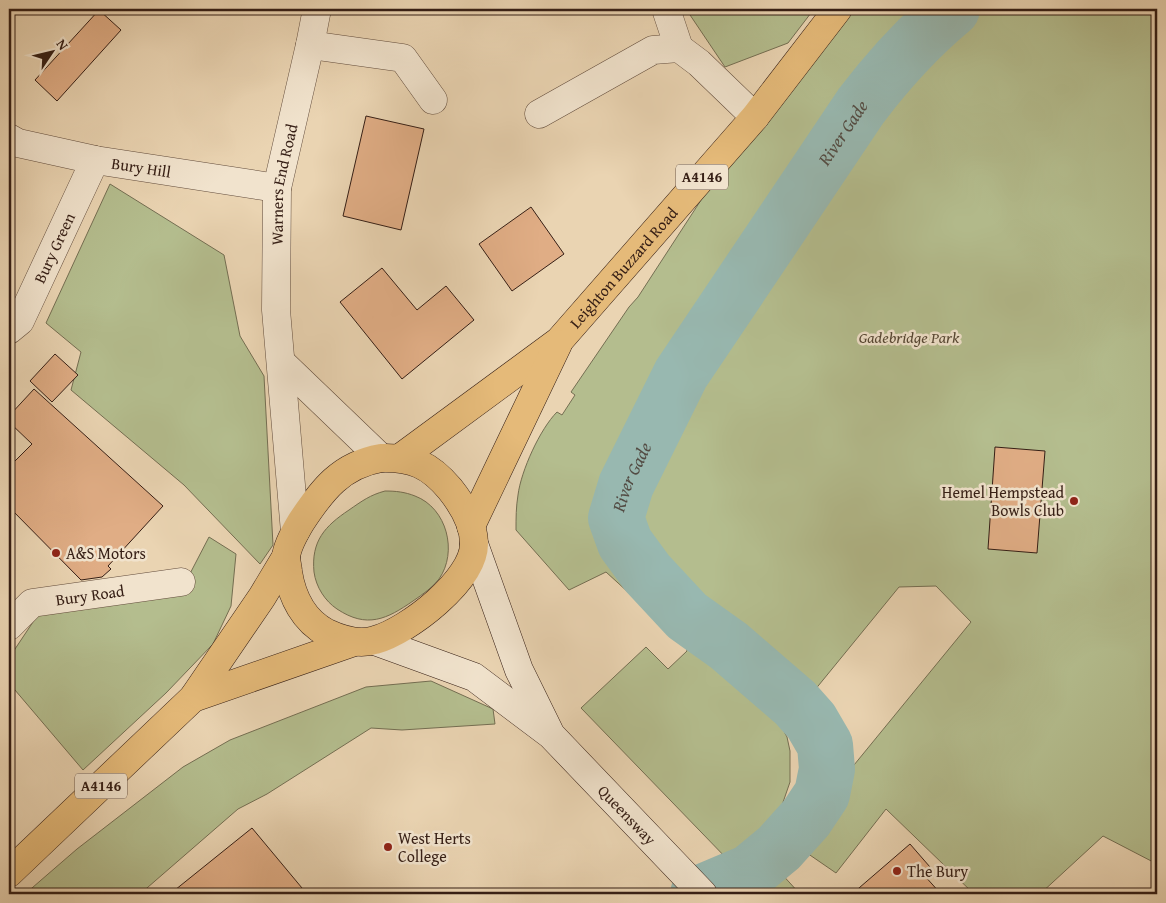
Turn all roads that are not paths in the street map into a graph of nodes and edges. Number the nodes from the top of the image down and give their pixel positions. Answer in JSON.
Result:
{"nodes":[{"id":1,"x":316,"y":9,"type":"edge"},
{"id":2,"x":666,"y":9,"type":"edge"},
{"id":3,"x":838,"y":9,"type":"edge"},
{"id":4,"x":310,"y":46,"type":"junction"},
{"id":5,"x":679,"y":48,"type":"junction"},
{"id":6,"x":434,"y":100,"type":"dead end"},
{"id":7,"x":539,"y":114,"type":"dead end"},
{"id":8,"x":755,"y":117,"type":"junction"},
{"id":9,"x":9,"y":138,"type":"edge"},
{"id":10,"x":95,"y":160,"type":"junction"},
{"id":11,"x":278,"y":188,"type":"junction"},
{"id":12,"x":9,"y":330,"type":"edge"},
{"id":13,"x":560,"y":341,"type":"junction"},
{"id":14,"x":281,"y":362,"type":"junction"},
{"id":15,"x":390,"y":458,"type":"junction"},
{"id":16,"x":473,"y":535,"type":"junction"},
{"id":17,"x":291,"y":544,"type":"junction"},
{"id":18,"x":181,"y":582,"type":"dead end"},
{"id":19,"x":9,"y":626,"type":"edge"},
{"id":20,"x":364,"y":641,"type":"junction"},
{"id":21,"x":193,"y":698,"type":"junction"},
{"id":22,"x":551,"y":735,"type":"junction"},
{"id":23,"x":9,"y":873,"type":"edge"},
{"id":24,"x":704,"y":894,"type":"edge"}],
"edges":[{"from":1,"to":4,"type":"street","name":"Warners End Road"},
{"from":2,"to":5,"type":"street"},
{"from":3,"to":8,"type":"main road","name":"Leighton Buzzard Road","number":"A4146"},
{"from":4,"to":6,"type":"street"},
{"from":4,"to":11,"type":"street","name":"Warners End Road"},
{"from":5,"to":7,"type":"street"},
{"from":5,"to":8,"type":"street"},
{"from":8,"to":13,"type":"main road","name":"Leighton Buzzard Road","number":"A4146"},
{"from":9,"to":10,"type":"street","name":"Bury Hill"},
{"from":10,"to":11,"type":"street","name":"Bury Hill"},
{"from":10,"to":12,"type":"street","name":"Bury Green"},
{"from":11,"to":14,"type":"street","name":"Warners End Road"},
{"from":13,"to":15,"type":"main road","name":"Leighton Buzzard Road","number":"A4146"},
{"from":13,"to":16,"type":"main road","name":"Leighton Buzzard Road","number":"A4146"},
{"from":14,"to":15,"type":"street"},
{"from":14,"to":17,"type":"street","name":"Warners End Road"},
{"from":15,"to":16,"type":"main road"},
{"from":15,"to":17,"type":"main road"},
{"from":16,"to":20,"type":"main road","name":"Leighton Buzzard Road"},
{"from":16,"to":22,"type":"street","name":"Queensway"},
{"from":17,"to":20,"type":"main road"},
{"from":17,"to":21,"type":"main road","number":"A4146"},
{"from":18,"to":19,"type":"street","name":"Bury Road"},
{"from":20,"to":21,"type":"main road","number":"A4146"},
{"from":20,"to":22,"type":"street","name":"Queensway"},
{"from":21,"to":23,"type":"main road","number":"A4146"},
{"from":22,"to":24,"type":"street","name":"Queensway"}]}
